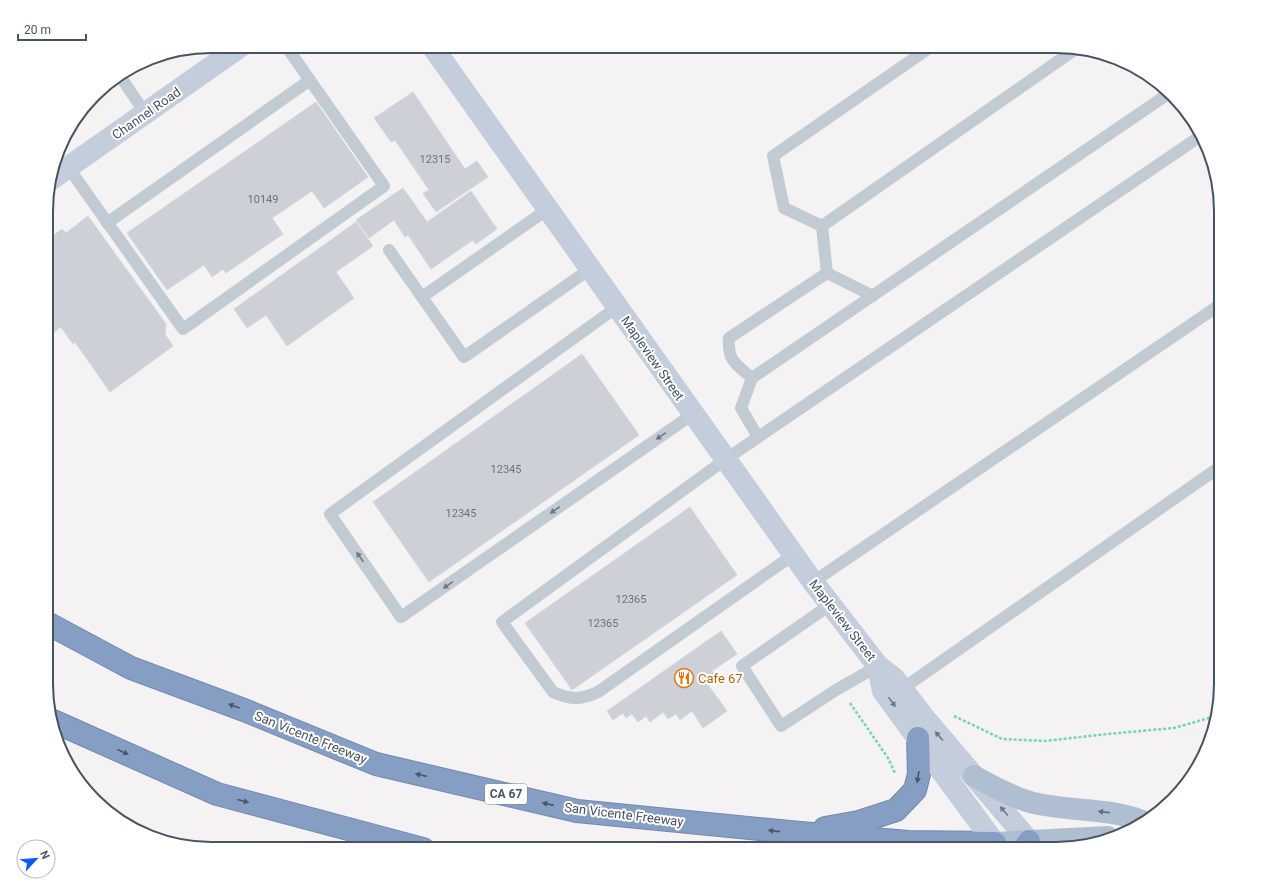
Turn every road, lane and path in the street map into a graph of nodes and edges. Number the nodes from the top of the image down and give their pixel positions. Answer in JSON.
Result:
{"nodes":[{"id":1,"x":231,"y":53,"type":"edge"},
{"id":2,"x":291,"y":53,"type":"edge"},
{"id":3,"x":437,"y":53,"type":"edge"},
{"id":4,"x":922,"y":53,"type":"edge"},
{"id":5,"x":1069,"y":53,"type":"edge"},
{"id":6,"x":123,"y":80,"type":"edge"},
{"id":7,"x":310,"y":80,"type":"junction"},
{"id":8,"x":1165,"y":96,"type":"edge"},
{"id":9,"x":146,"y":113,"type":"junction"},
{"id":10,"x":1197,"y":139,"type":"edge"},
{"id":11,"x":68,"y":167,"type":"junction"},
{"id":12,"x":57,"y":175,"type":"edge"},
{"id":13,"x":548,"y":209,"type":"junction"},
{"id":14,"x":107,"y":223,"type":"junction"},
{"id":15,"x":822,"y":226,"type":"junction"},
{"id":16,"x":389,"y":250,"type":"dead end"},
{"id":17,"x":590,"y":269,"type":"junction"},
{"id":18,"x":827,"y":272,"type":"junction"},
{"id":19,"x":873,"y":296,"type":"junction"},
{"id":20,"x":422,"y":297,"type":"junction"},
{"id":21,"x":617,"y":307,"type":"junction"},
{"id":22,"x":1214,"y":309,"type":"edge"},
{"id":23,"x":752,"y":378,"type":"junction"},
{"id":24,"x":693,"y":414,"type":"junction"},
{"id":25,"x":758,"y":437,"type":"junction"},
{"id":26,"x":726,"y":459,"type":"junction"},
{"id":27,"x":1214,"y":471,"type":"edge"},
{"id":28,"x":794,"y":555,"type":"junction"},
{"id":29,"x":813,"y":582,"type":"junction"},
{"id":30,"x":830,"y":605,"type":"junction"},
{"id":31,"x":53,"y":626,"type":"edge"},
{"id":32,"x":878,"y":666,"type":"junction"},
{"id":33,"x":840,"y":688,"type":"junction"},
{"id":34,"x":902,"y":689,"type":"junction"},
{"id":35,"x":950,"y":714,"type":"dead end"},
{"id":36,"x":1210,"y":718,"type":"edge"},
{"id":37,"x":58,"y":723,"type":"edge"},
{"id":38,"x":918,"y":738,"type":"junction"},
{"id":39,"x":896,"y":776,"type":"dead end"},
{"id":40,"x":974,"y":776,"type":"junction"},
{"id":41,"x":1138,"y":819,"type":"edge"},
{"id":42,"x":800,"y":833,"type":"junction"},
{"id":43,"x":1082,"y":840,"type":"edge"},
{"id":44,"x":397,"y":842,"type":"edge"},
{"id":45,"x":908,"y":842,"type":"edge"},
{"id":46,"x":994,"y":842,"type":"edge"},
{"id":47,"x":1026,"y":842,"type":"edge"},
{"id":48,"x":1064,"y":842,"type":"edge"}],
"edges":[{"from":1,"to":9,"type":"main road","name":"Channel Road"},
{"from":2,"to":7,"type":"lane"},
{"from":3,"to":13,"type":"main road","name":"Mapleview Street"},
{"from":4,"to":15,"type":"lane"},
{"from":5,"to":15,"type":"lane"},
{"from":6,"to":9,"type":"lane"},
{"from":7,"to":14,"type":"lane"},
{"from":7,"to":14,"type":"lane"},
{"from":8,"to":19,"type":"lane"},
{"from":9,"to":11,"type":"main road","name":"Channel Road"},
{"from":10,"to":25,"type":"lane"},
{"from":11,"to":12,"type":"main road","name":"Channel Road"},
{"from":11,"to":14,"type":"lane"},
{"from":13,"to":17,"type":"main road","name":"Mapleview Street"},
{"from":13,"to":20,"type":"lane"},
{"from":15,"to":18,"type":"lane"},
{"from":16,"to":20,"type":"lane"},
{"from":17,"to":20,"type":"lane"},
{"from":17,"to":21,"type":"main road","name":"Mapleview Street"},
{"from":18,"to":19,"type":"lane"},
{"from":18,"to":23,"type":"lane"},
{"from":19,"to":23,"type":"lane"},
{"from":21,"to":24,"type":"main road","name":"Mapleview Street"},
{"from":24,"to":21,"type":"lane","one_way":true},
{"from":22,"to":29,"type":"lane"},
{"from":23,"to":25,"type":"lane"},
{"from":24,"to":26,"type":"main road","name":"Mapleview Street"},
{"from":25,"to":26,"type":"lane"},
{"from":26,"to":28,"type":"main road","name":"Mapleview Street"},
{"from":26,"to":28,"type":"lane"},
{"from":27,"to":34,"type":"lane"},
{"from":28,"to":29,"type":"main road","name":"Mapleview Street"},
{"from":29,"to":30,"type":"main road","name":"Mapleview Street"},
{"from":30,"to":32,"type":"main road","name":"Mapleview Street"},
{"from":30,"to":33,"type":"lane"},
{"from":42,"to":31,"type":"highway","name":"San Vicente Freeway","number":"CA 67","one_way":true},
{"from":32,"to":33,"type":"lane"},
{"from":32,"to":34,"type":"main road","name":"Mapleview Street"},
{"from":32,"to":38,"type":"main road","name":"Mapleview Street","one_way":true},
{"from":33,"to":39,"type":"path"},
{"from":40,"to":34,"type":"main road","name":"Mapleview Street","one_way":true},
{"from":35,"to":36,"type":"path"},
{"from":37,"to":44,"type":"highway","one_way":true},
{"from":38,"to":42,"type":"highway","one_way":true},
{"from":38,"to":46,"type":"main road","name":"Mapleview Street"},
{"from":41,"to":40,"type":"main road","one_way":true},
{"from":47,"to":40,"type":"main road","name":"Mapleview Street","one_way":true},
{"from":42,"to":45,"type":"highway","name":"San Vicente Freeway","number":"CA 67"},
{"from":43,"to":48,"type":"main road","number":"CA 67"}]}
